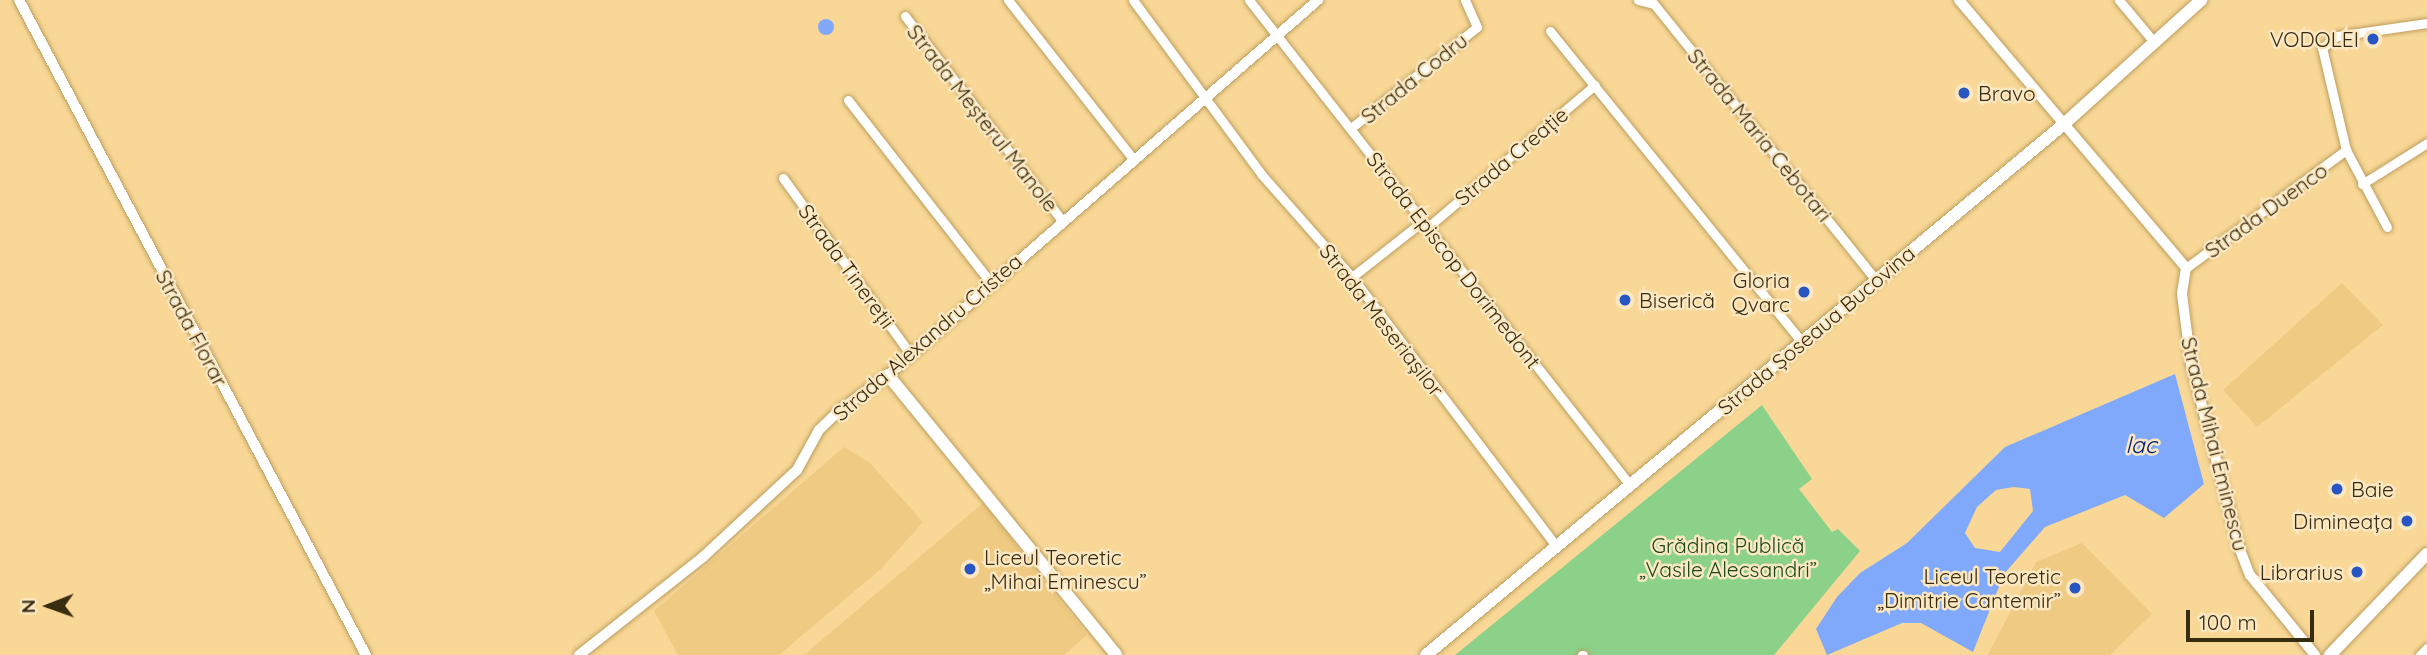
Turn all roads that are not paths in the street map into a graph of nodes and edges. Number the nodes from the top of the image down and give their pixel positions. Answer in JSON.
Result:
{"nodes":[{"id":1,"x":19,"y":0,"type":"edge"},
{"id":2,"x":1008,"y":0,"type":"edge"},
{"id":3,"x":1133,"y":0,"type":"edge"},
{"id":4,"x":1249,"y":0,"type":"edge"},
{"id":5,"x":1318,"y":0,"type":"edge"},
{"id":6,"x":1465,"y":0,"type":"edge"},
{"id":7,"x":1638,"y":0,"type":"edge"},
{"id":8,"x":1959,"y":0,"type":"edge"},
{"id":9,"x":2119,"y":0,"type":"edge"},
{"id":10,"x":2200,"y":0,"type":"edge"},
{"id":11,"x":905,"y":16,"type":"dead end"},
{"id":12,"x":2427,"y":23,"type":"edge"},
{"id":13,"x":1550,"y":31,"type":"dead end"},
{"id":14,"x":1276,"y":35,"type":"junction"},
{"id":15,"x":2154,"y":42,"type":"junction"},
{"id":16,"x":1595,"y":85,"type":"junction"},
{"id":17,"x":1208,"y":95,"type":"junction"},
{"id":18,"x":848,"y":100,"type":"dead end"},
{"id":19,"x":2064,"y":124,"type":"junction"},
{"id":20,"x":1351,"y":128,"type":"junction"},
{"id":21,"x":2427,"y":143,"type":"edge"},
{"id":22,"x":2346,"y":150,"type":"junction"},
{"id":23,"x":1134,"y":160,"type":"junction"},
{"id":24,"x":783,"y":178,"type":"dead end"},
{"id":25,"x":2362,"y":184,"type":"junction"},
{"id":26,"x":1061,"y":219,"type":"junction"},
{"id":27,"x":1425,"y":224,"type":"junction"},
{"id":28,"x":2386,"y":227,"type":"dead end"},
{"id":29,"x":2186,"y":268,"type":"junction"},
{"id":30,"x":1352,"y":277,"type":"junction"},
{"id":31,"x":1876,"y":280,"type":"junction"},
{"id":32,"x":992,"y":284,"type":"junction"},
{"id":33,"x":1803,"y":343,"type":"junction"},
{"id":34,"x":911,"y":355,"type":"junction"},
{"id":35,"x":888,"y":375,"type":"junction"},
{"id":36,"x":1630,"y":485,"type":"junction"},
{"id":37,"x":1556,"y":546,"type":"junction"},
{"id":38,"x":2427,"y":554,"type":"edge"},
{"id":39,"x":2427,"y":648,"type":"edge"},
{"id":40,"x":366,"y":655,"type":"edge"},
{"id":41,"x":579,"y":655,"type":"edge"},
{"id":42,"x":1116,"y":655,"type":"edge"},
{"id":43,"x":1426,"y":655,"type":"edge"},
{"id":44,"x":2315,"y":655,"type":"edge"},
{"id":45,"x":2330,"y":655,"type":"edge"},
{"id":46,"x":2420,"y":655,"type":"edge"}],
"edges":[{"from":1,"to":40,"type":"street","name":"Strada Florar"},
{"from":2,"to":23,"type":"street"},
{"from":3,"to":17,"type":"street","name":"Strada Meseriașilor"},
{"from":4,"to":14,"type":"street","name":"Strada Episcop Dorimedont"},
{"from":5,"to":14,"type":"street","name":"Strada Alexandru Cristea"},
{"from":6,"to":20,"type":"street","name":"Strada Codru"},
{"from":7,"to":31,"type":"street","name":"Strada Maria Cebotari"},
{"from":8,"to":19,"type":"street"},
{"from":9,"to":15,"type":"street"},
{"from":10,"to":15,"type":"main road","name":"Strada Șoseaua Bucovina"},
{"from":11,"to":26,"type":"street","name":"Strada Meșterul Manole"},
{"from":12,"to":22,"type":"street"},
{"from":13,"to":16,"type":"street"},
{"from":14,"to":17,"type":"street","name":"Strada Alexandru Cristea"},
{"from":14,"to":20,"type":"street","name":"Strada Episcop Dorimedont"},
{"from":15,"to":19,"type":"main road","name":"Strada Șoseaua Bucovina"},
{"from":16,"to":27,"type":"street","name":"Strada Creație"},
{"from":16,"to":33,"type":"street"},
{"from":17,"to":23,"type":"street","name":"Strada Alexandru Cristea"},
{"from":17,"to":30,"type":"street","name":"Strada Meseriașilor"},
{"from":18,"to":32,"type":"street"},
{"from":19,"to":29,"type":"street"},
{"from":19,"to":31,"type":"main road","name":"Strada Șoseaua Bucovina"},
{"from":20,"to":27,"type":"street","name":"Strada Episcop Dorimedont"},
{"from":21,"to":25,"type":"street"},
{"from":22,"to":25,"type":"street"},
{"from":22,"to":29,"type":"street","name":"Strada Duenco"},
{"from":23,"to":26,"type":"street","name":"Strada Alexandru Cristea"},
{"from":24,"to":34,"type":"street","name":"Strada Tinereții"},
{"from":25,"to":28,"type":"street"},
{"from":26,"to":32,"type":"street","name":"Strada Alexandru Cristea"},
{"from":27,"to":30,"type":"street","name":"Strada Creație"},
{"from":27,"to":36,"type":"street","name":"Strada Episcop Dorimedont"},
{"from":29,"to":44,"type":"street","name":"Strada Mihai Eminescu"},
{"from":30,"to":37,"type":"street","name":"Strada Meseriașilor"},
{"from":31,"to":33,"type":"main road","name":"Strada Șoseaua Bucovina"},
{"from":32,"to":34,"type":"street","name":"Strada Alexandru Cristea"},
{"from":33,"to":36,"type":"main road","name":"Strada Șoseaua Bucovina"},
{"from":34,"to":35,"type":"street","name":"Strada Alexandru Cristea"},
{"from":35,"to":41,"type":"street","name":"Strada Alexandru Cristea"},
{"from":35,"to":42,"type":"main road"},
{"from":36,"to":37,"type":"main road","name":"Strada Șoseaua Bucovina"},
{"from":37,"to":43,"type":"main road","name":"Strada Șoseaua Bucovina"},
{"from":38,"to":45,"type":"main road"},
{"from":39,"to":46,"type":"street"}]}
